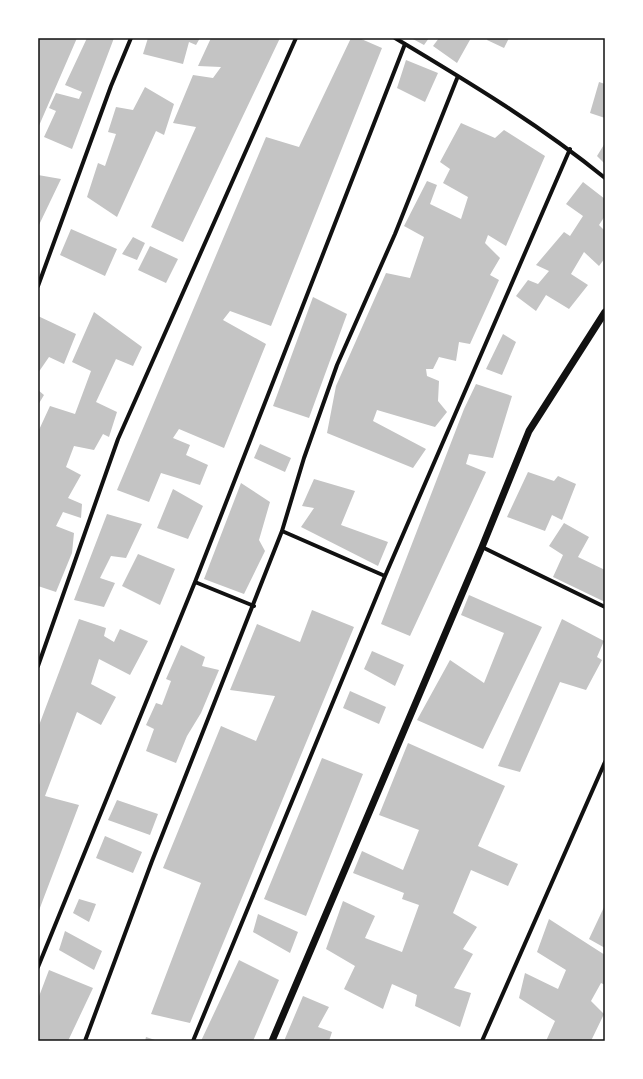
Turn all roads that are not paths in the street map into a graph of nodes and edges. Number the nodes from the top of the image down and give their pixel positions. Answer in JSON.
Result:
{"nodes":[{"id":1,"x":131,"y":38,"type":"edge"},
{"id":2,"x":296,"y":38,"type":"edge"},
{"id":3,"x":395,"y":38,"type":"edge"},
{"id":4,"x":405,"y":44,"type":"junction"},
{"id":5,"x":458,"y":76,"type":"junction"},
{"id":6,"x":570,"y":149,"type":"junction"},
{"id":7,"x":605,"y":178,"type":"edge"},
{"id":8,"x":38,"y":286,"type":"edge"},
{"id":9,"x":605,"y":312,"type":"edge"},
{"id":10,"x":282,"y":531,"type":"junction"},
{"id":11,"x":482,"y":546,"type":"junction"},
{"id":12,"x":385,"y":576,"type":"junction"},
{"id":13,"x":195,"y":582,"type":"junction"},
{"id":14,"x":254,"y":606,"type":"junction"},
{"id":15,"x":605,"y":607,"type":"edge"},
{"id":16,"x":38,"y":666,"type":"edge"},
{"id":17,"x":605,"y":762,"type":"edge"},
{"id":18,"x":38,"y":967,"type":"edge"},
{"id":19,"x":85,"y":1041,"type":"edge"},
{"id":20,"x":193,"y":1041,"type":"edge"},
{"id":21,"x":272,"y":1041,"type":"edge"},
{"id":22,"x":482,"y":1041,"type":"edge"}],
"edges":[{"from":1,"to":8,"type":"street"},
{"from":2,"to":16,"type":"street"},
{"from":3,"to":4,"type":"street"},
{"from":4,"to":5,"type":"street"},
{"from":4,"to":13,"type":"street"},
{"from":5,"to":6,"type":"street"},
{"from":5,"to":10,"type":"street"},
{"from":6,"to":7,"type":"street"},
{"from":6,"to":12,"type":"street"},
{"from":9,"to":11,"type":"street"},
{"from":10,"to":12,"type":"street"},
{"from":10,"to":14,"type":"street"},
{"from":11,"to":15,"type":"street"},
{"from":11,"to":21,"type":"street"},
{"from":12,"to":20,"type":"street"},
{"from":13,"to":14,"type":"street"},
{"from":13,"to":18,"type":"street"},
{"from":14,"to":19,"type":"street"},
{"from":17,"to":22,"type":"street"}]}
